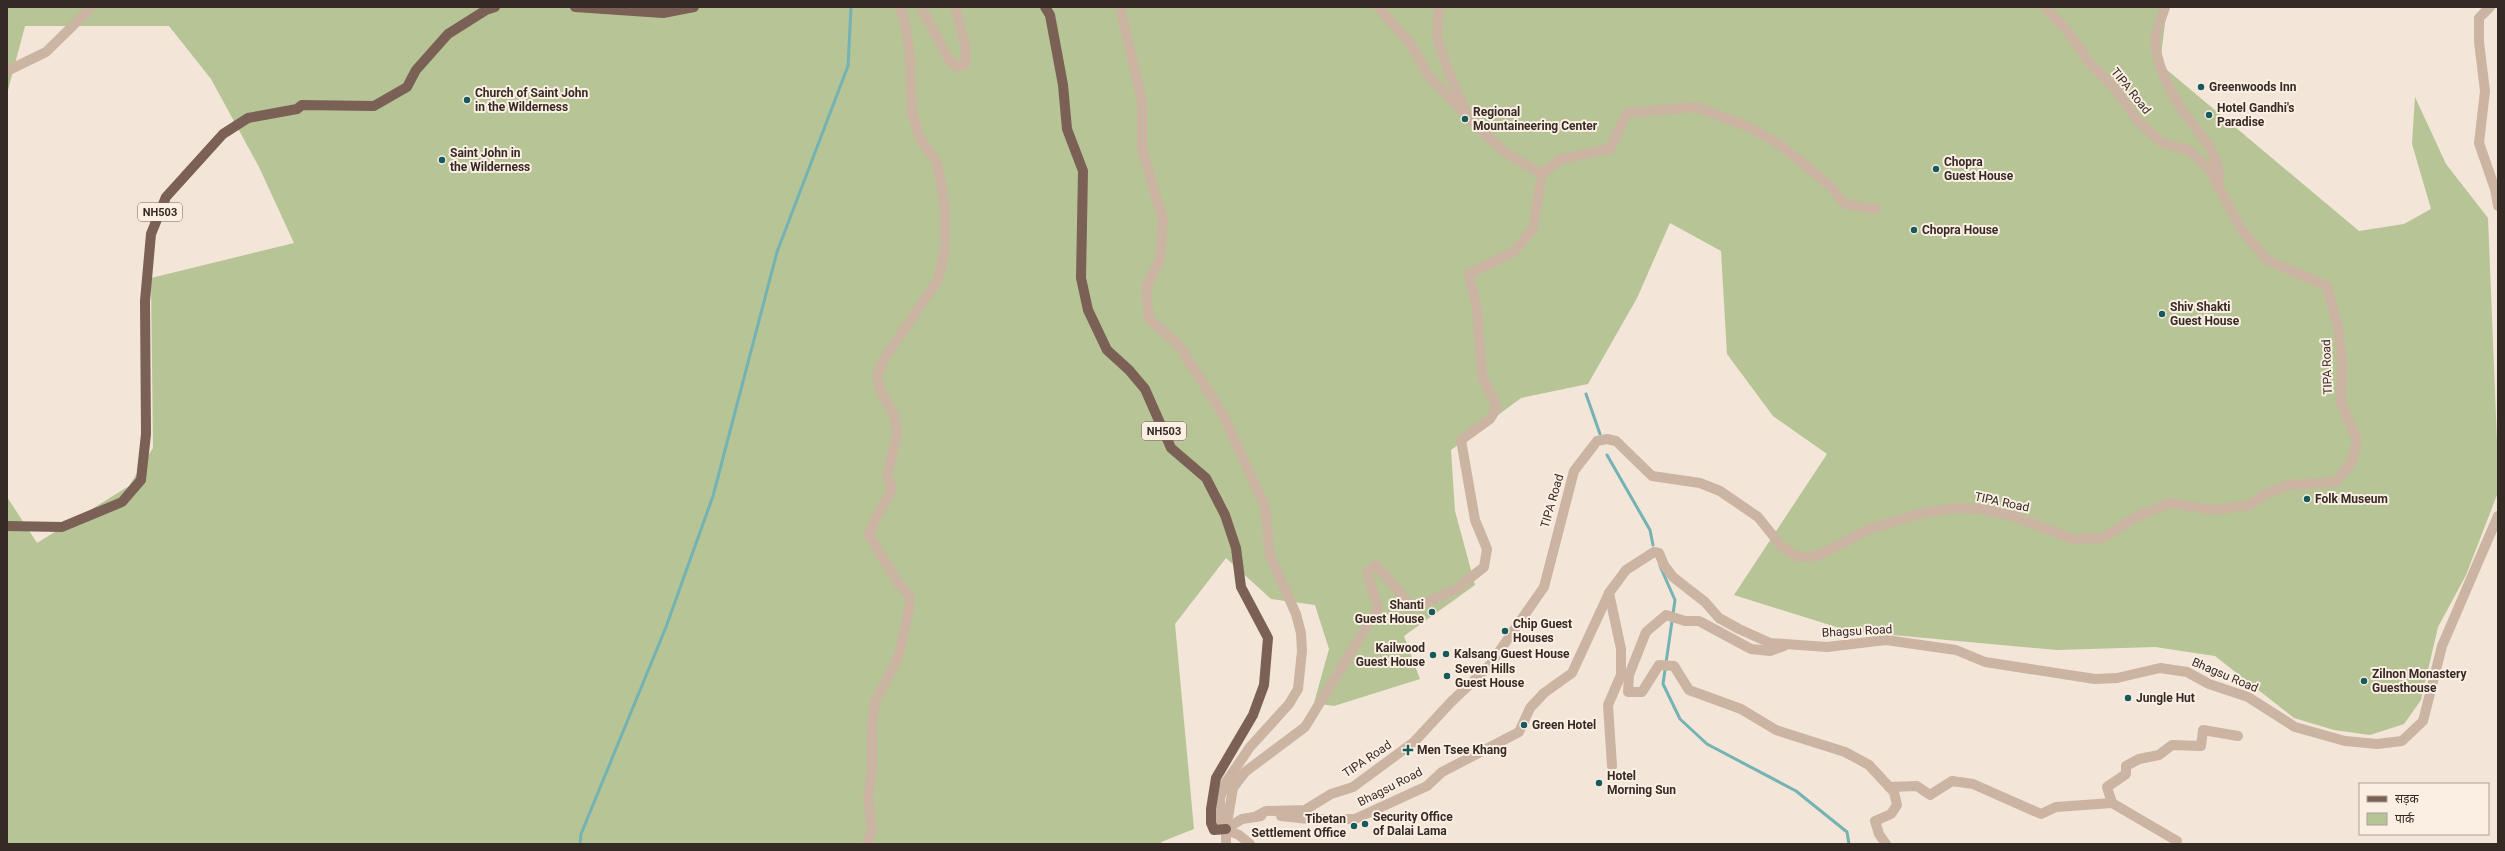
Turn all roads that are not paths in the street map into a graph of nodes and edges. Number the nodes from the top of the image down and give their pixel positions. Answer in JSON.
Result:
{"nodes":[{"id":1,"x":92,"y":7,"type":"edge"},
{"id":2,"x":484,"y":7,"type":"edge"},
{"id":3,"x":495,"y":7,"type":"edge"},
{"id":4,"x":575,"y":7,"type":"edge"},
{"id":5,"x":694,"y":7,"type":"edge"},
{"id":6,"x":899,"y":7,"type":"edge"},
{"id":7,"x":921,"y":7,"type":"edge"},
{"id":8,"x":955,"y":7,"type":"edge"},
{"id":9,"x":1045,"y":7,"type":"edge"},
{"id":10,"x":1120,"y":7,"type":"edge"},
{"id":11,"x":1378,"y":7,"type":"edge"},
{"id":12,"x":1439,"y":7,"type":"edge"},
{"id":13,"x":2045,"y":7,"type":"edge"},
{"id":14,"x":2165,"y":7,"type":"edge"},
{"id":15,"x":2490,"y":7,"type":"edge"},
{"id":16,"x":473,"y":19,"type":"junction"},
{"id":17,"x":7,"y":71,"type":"edge"},
{"id":18,"x":1469,"y":119,"type":"junction"},
{"id":19,"x":1542,"y":174,"type":"junction"},
{"id":20,"x":2219,"y":187,"type":"junction"},
{"id":21,"x":2498,"y":206,"type":"edge"},
{"id":22,"x":1876,"y":209,"type":"dead end"},
{"id":23,"x":2498,"y":516,"type":"edge"},
{"id":24,"x":7,"y":526,"type":"edge"},
{"id":25,"x":1609,"y":593,"type":"junction"},
{"id":26,"x":1785,"y":646,"type":"junction"},
{"id":27,"x":2238,"y":736,"type":"dead end"},
{"id":28,"x":1612,"y":766,"type":"dead end"},
{"id":29,"x":1889,"y":787,"type":"junction"},
{"id":30,"x":2112,"y":803,"type":"junction"},
{"id":31,"x":1255,"y":817,"type":"junction"},
{"id":32,"x":1226,"y":829,"type":"junction"},
{"id":33,"x":2177,"y":842,"type":"dead end"},
{"id":34,"x":868,"y":844,"type":"edge"},
{"id":35,"x":1226,"y":844,"type":"edge"},
{"id":36,"x":1250,"y":844,"type":"edge"},
{"id":37,"x":1886,"y":844,"type":"edge"}],
"edges":[{"from":1,"to":17,"type":"street"},
{"from":2,"to":16,"type":"street"},
{"from":3,"to":16,"type":"main road","number":"NH503"},
{"from":4,"to":5,"type":"main road"},
{"from":6,"to":34,"type":"street"},
{"from":7,"to":8,"type":"street"},
{"from":9,"to":32,"type":"main road","number":"NH503"},
{"from":10,"to":32,"type":"street"},
{"from":11,"to":18,"type":"street"},
{"from":12,"to":18,"type":"street"},
{"from":13,"to":20,"type":"street","name":"TIPA Road"},
{"from":14,"to":20,"type":"street"},
{"from":15,"to":21,"type":"street"},
{"from":16,"to":24,"type":"main road","number":"NH503"},
{"from":18,"to":19,"type":"street"},
{"from":19,"to":22,"type":"street"},
{"from":19,"to":32,"type":"street"},
{"from":20,"to":31,"type":"street","name":"TIPA Road"},
{"from":23,"to":26,"type":"street","name":"Bhagsu Road"},
{"from":25,"to":26,"type":"street","name":"Bhagsu Road"},
{"from":25,"to":28,"type":"street"},
{"from":25,"to":31,"type":"street","name":"Bhagsu Road"},
{"from":26,"to":29,"type":"street"},
{"from":27,"to":30,"type":"street"},
{"from":29,"to":30,"type":"street"},
{"from":29,"to":37,"type":"street"},
{"from":30,"to":33,"type":"street"},
{"from":31,"to":32,"type":"street","name":"Bhagsu Road"},
{"from":32,"to":35,"type":"street"},
{"from":32,"to":36,"type":"street"}]}
